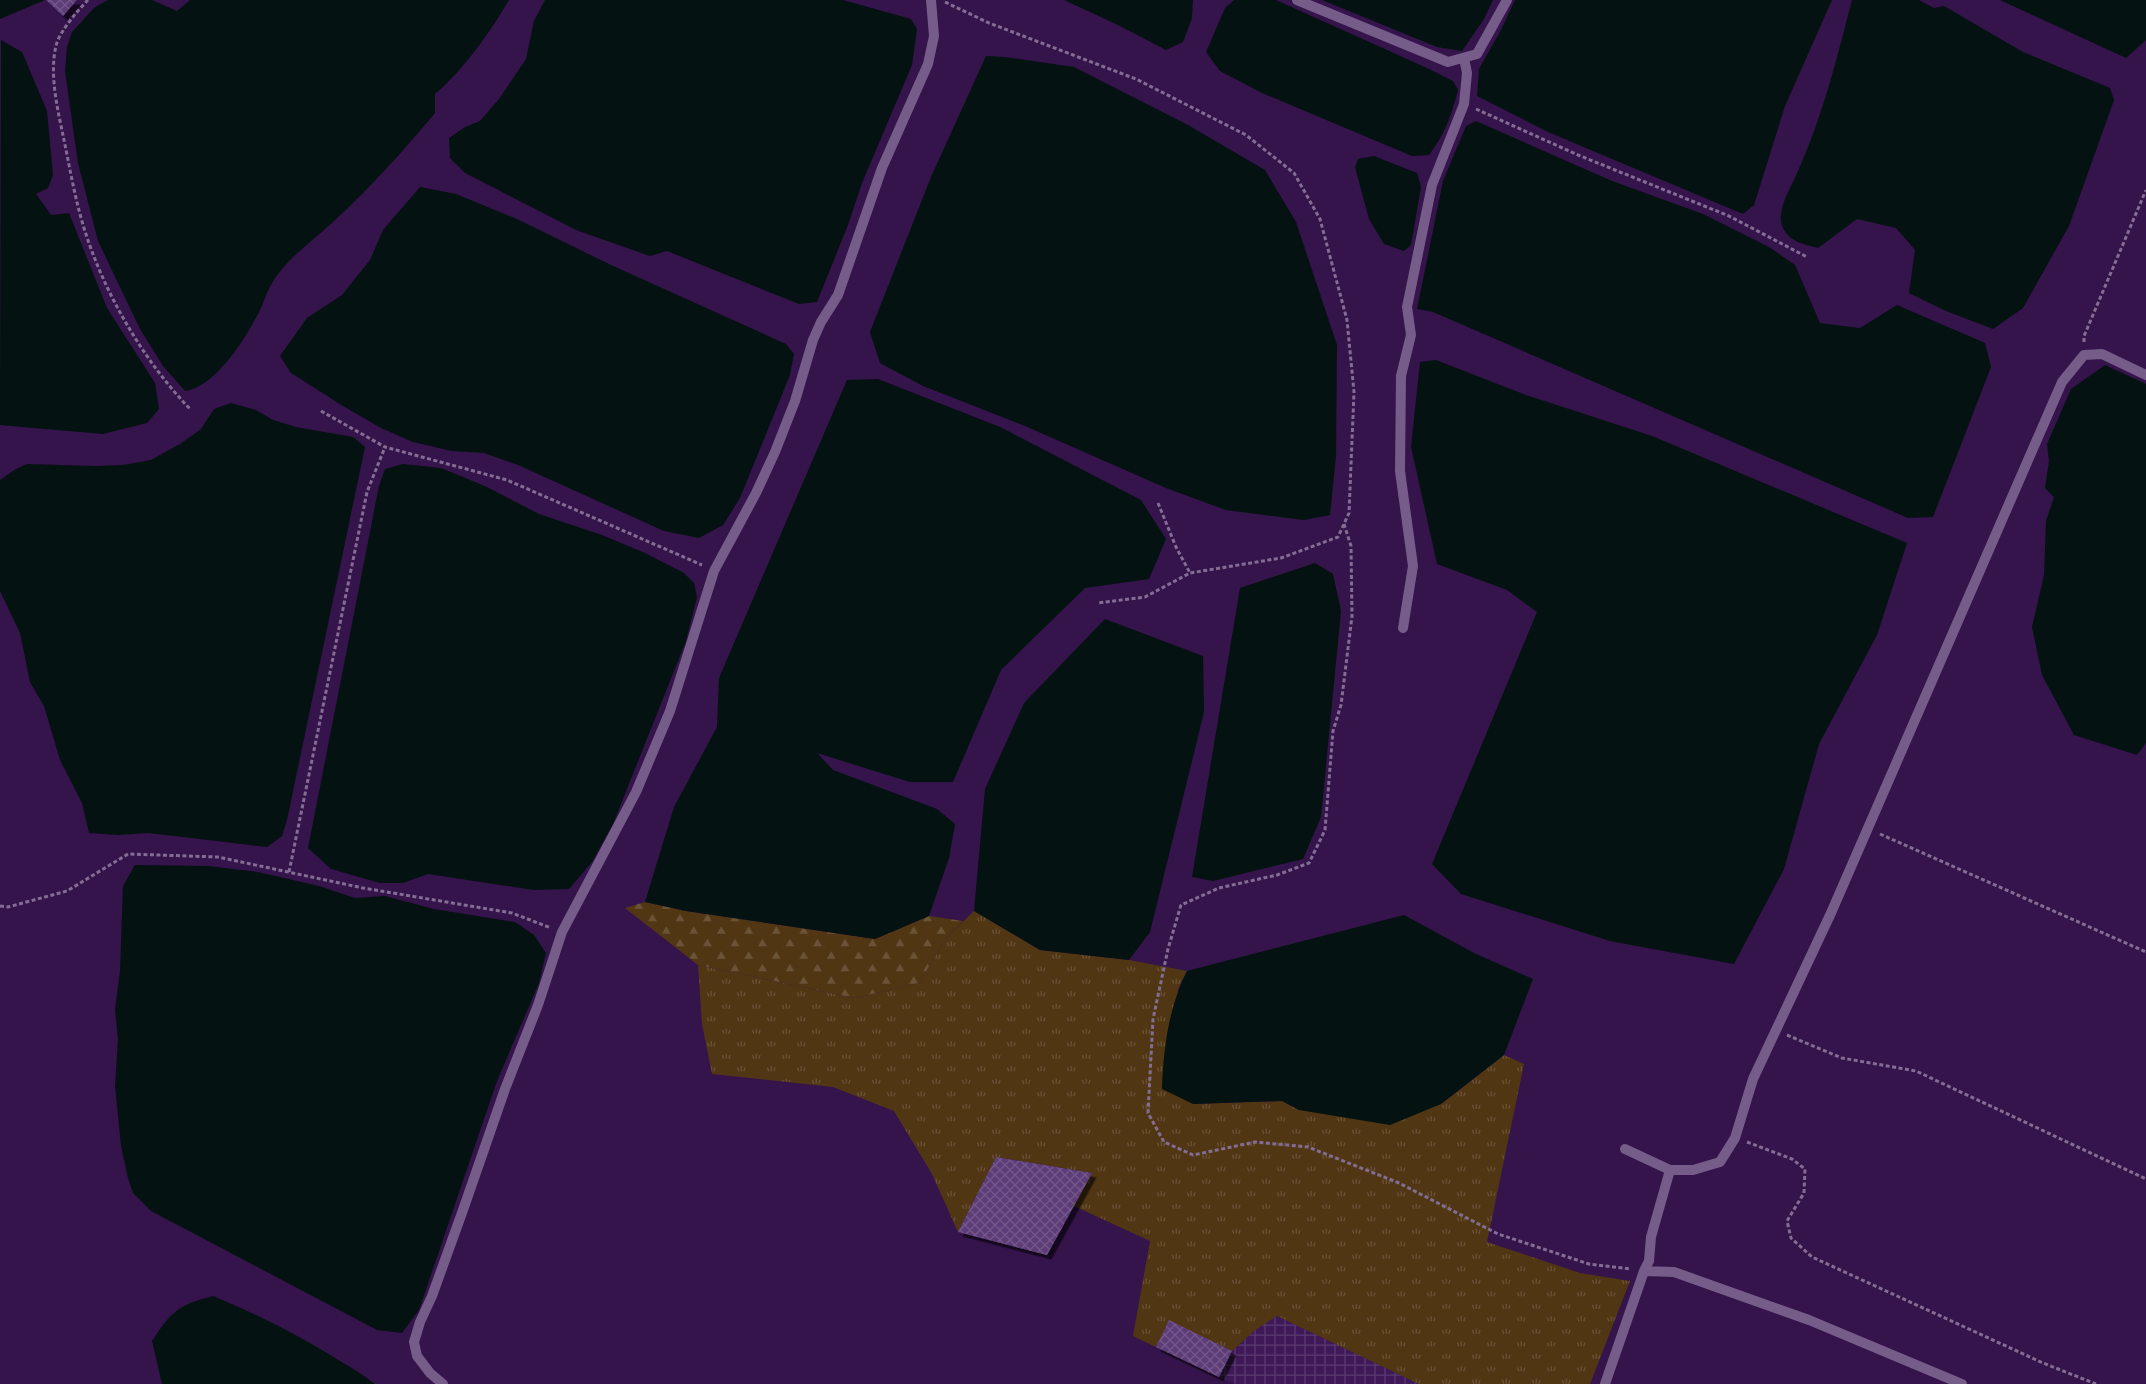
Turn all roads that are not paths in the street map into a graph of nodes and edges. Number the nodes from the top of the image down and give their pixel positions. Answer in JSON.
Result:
{"nodes":[{"id":1,"x":931,"y":0,"type":"edge"},
{"id":2,"x":1297,"y":0,"type":"edge"},
{"id":3,"x":1507,"y":0,"type":"edge"},
{"id":4,"x":1464,"y":58,"type":"junction"},
{"id":5,"x":2146,"y":375,"type":"edge"},
{"id":6,"x":1403,"y":628,"type":"dead end"},
{"id":7,"x":1625,"y":1149,"type":"dead end"},
{"id":8,"x":1670,"y":1170,"type":"junction"},
{"id":9,"x":1644,"y":1271,"type":"junction"},
{"id":10,"x":442,"y":1384,"type":"edge"},
{"id":11,"x":1605,"y":1384,"type":"edge"},
{"id":12,"x":1962,"y":1384,"type":"edge"}],
"edges":[{"from":1,"to":10,"type":"lane"},
{"from":2,"to":4,"type":"lane"},
{"from":3,"to":4,"type":"lane"},
{"from":4,"to":6,"type":"lane"},
{"from":5,"to":8,"type":"lane"},
{"from":7,"to":8,"type":"lane"},
{"from":8,"to":9,"type":"lane"},
{"from":9,"to":11,"type":"lane"},
{"from":9,"to":12,"type":"lane"}]}
